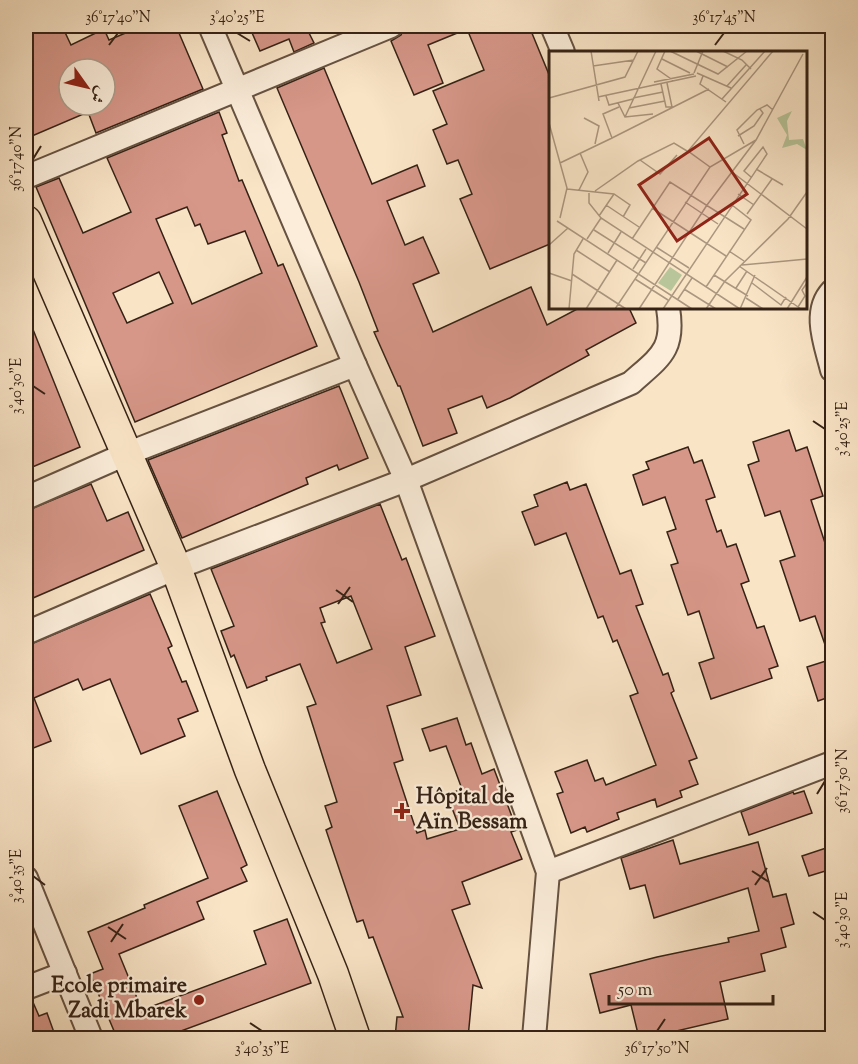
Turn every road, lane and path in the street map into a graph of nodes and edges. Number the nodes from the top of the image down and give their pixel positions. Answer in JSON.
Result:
{"nodes":[{"id":1,"x":210,"y":26,"type":"edge"},
{"id":2,"x":391,"y":26,"type":"edge"},
{"id":3,"x":552,"y":26,"type":"edge"},
{"id":4,"x":563,"y":51,"type":"edge"},
{"id":5,"x":237,"y":90,"type":"junction"},
{"id":6,"x":26,"y":177,"type":"edge"},
{"id":7,"x":26,"y":221,"type":"edge"},
{"id":8,"x":832,"y":291,"type":"edge"},
{"id":9,"x":668,"y":309,"type":"edge"},
{"id":10,"x":355,"y":365,"type":"junction"},
{"id":11,"x":832,"y":370,"type":"edge"},
{"id":12,"x":126,"y":454,"type":"junction"},
{"id":13,"x":406,"y":480,"type":"junction"},
{"id":14,"x":26,"y":498,"type":"edge"},
{"id":15,"x":176,"y":568,"type":"junction"},
{"id":16,"x":26,"y":633,"type":"edge"},
{"id":17,"x":832,"y":763,"type":"edge"},
{"id":18,"x":548,"y":872,"type":"junction"},
{"id":19,"x":26,"y":878,"type":"edge"},
{"id":20,"x":65,"y":973,"type":"junction"},
{"id":21,"x":26,"y":988,"type":"edge"},
{"id":22,"x":92,"y":1038,"type":"edge"},
{"id":23,"x":355,"y":1038,"type":"edge"},
{"id":24,"x":534,"y":1038,"type":"edge"}],
"edges":[{"from":1,"to":5,"type":"street"},
{"from":2,"to":5,"type":"street"},
{"from":3,"to":4,"type":"street"},
{"from":5,"to":6,"type":"street"},
{"from":5,"to":10,"type":"street"},
{"from":7,"to":12,"type":"main road"},
{"from":8,"to":11,"type":"street"},
{"from":9,"to":13,"type":"street"},
{"from":10,"to":12,"type":"street"},
{"from":10,"to":13,"type":"street"},
{"from":12,"to":14,"type":"street"},
{"from":12,"to":15,"type":"main road"},
{"from":13,"to":15,"type":"street"},
{"from":13,"to":18,"type":"street"},
{"from":15,"to":16,"type":"street"},
{"from":15,"to":23,"type":"main road"},
{"from":17,"to":18,"type":"street"},
{"from":18,"to":24,"type":"street"},
{"from":19,"to":20,"type":"street"},
{"from":20,"to":21,"type":"street"},
{"from":20,"to":22,"type":"street"}]}
